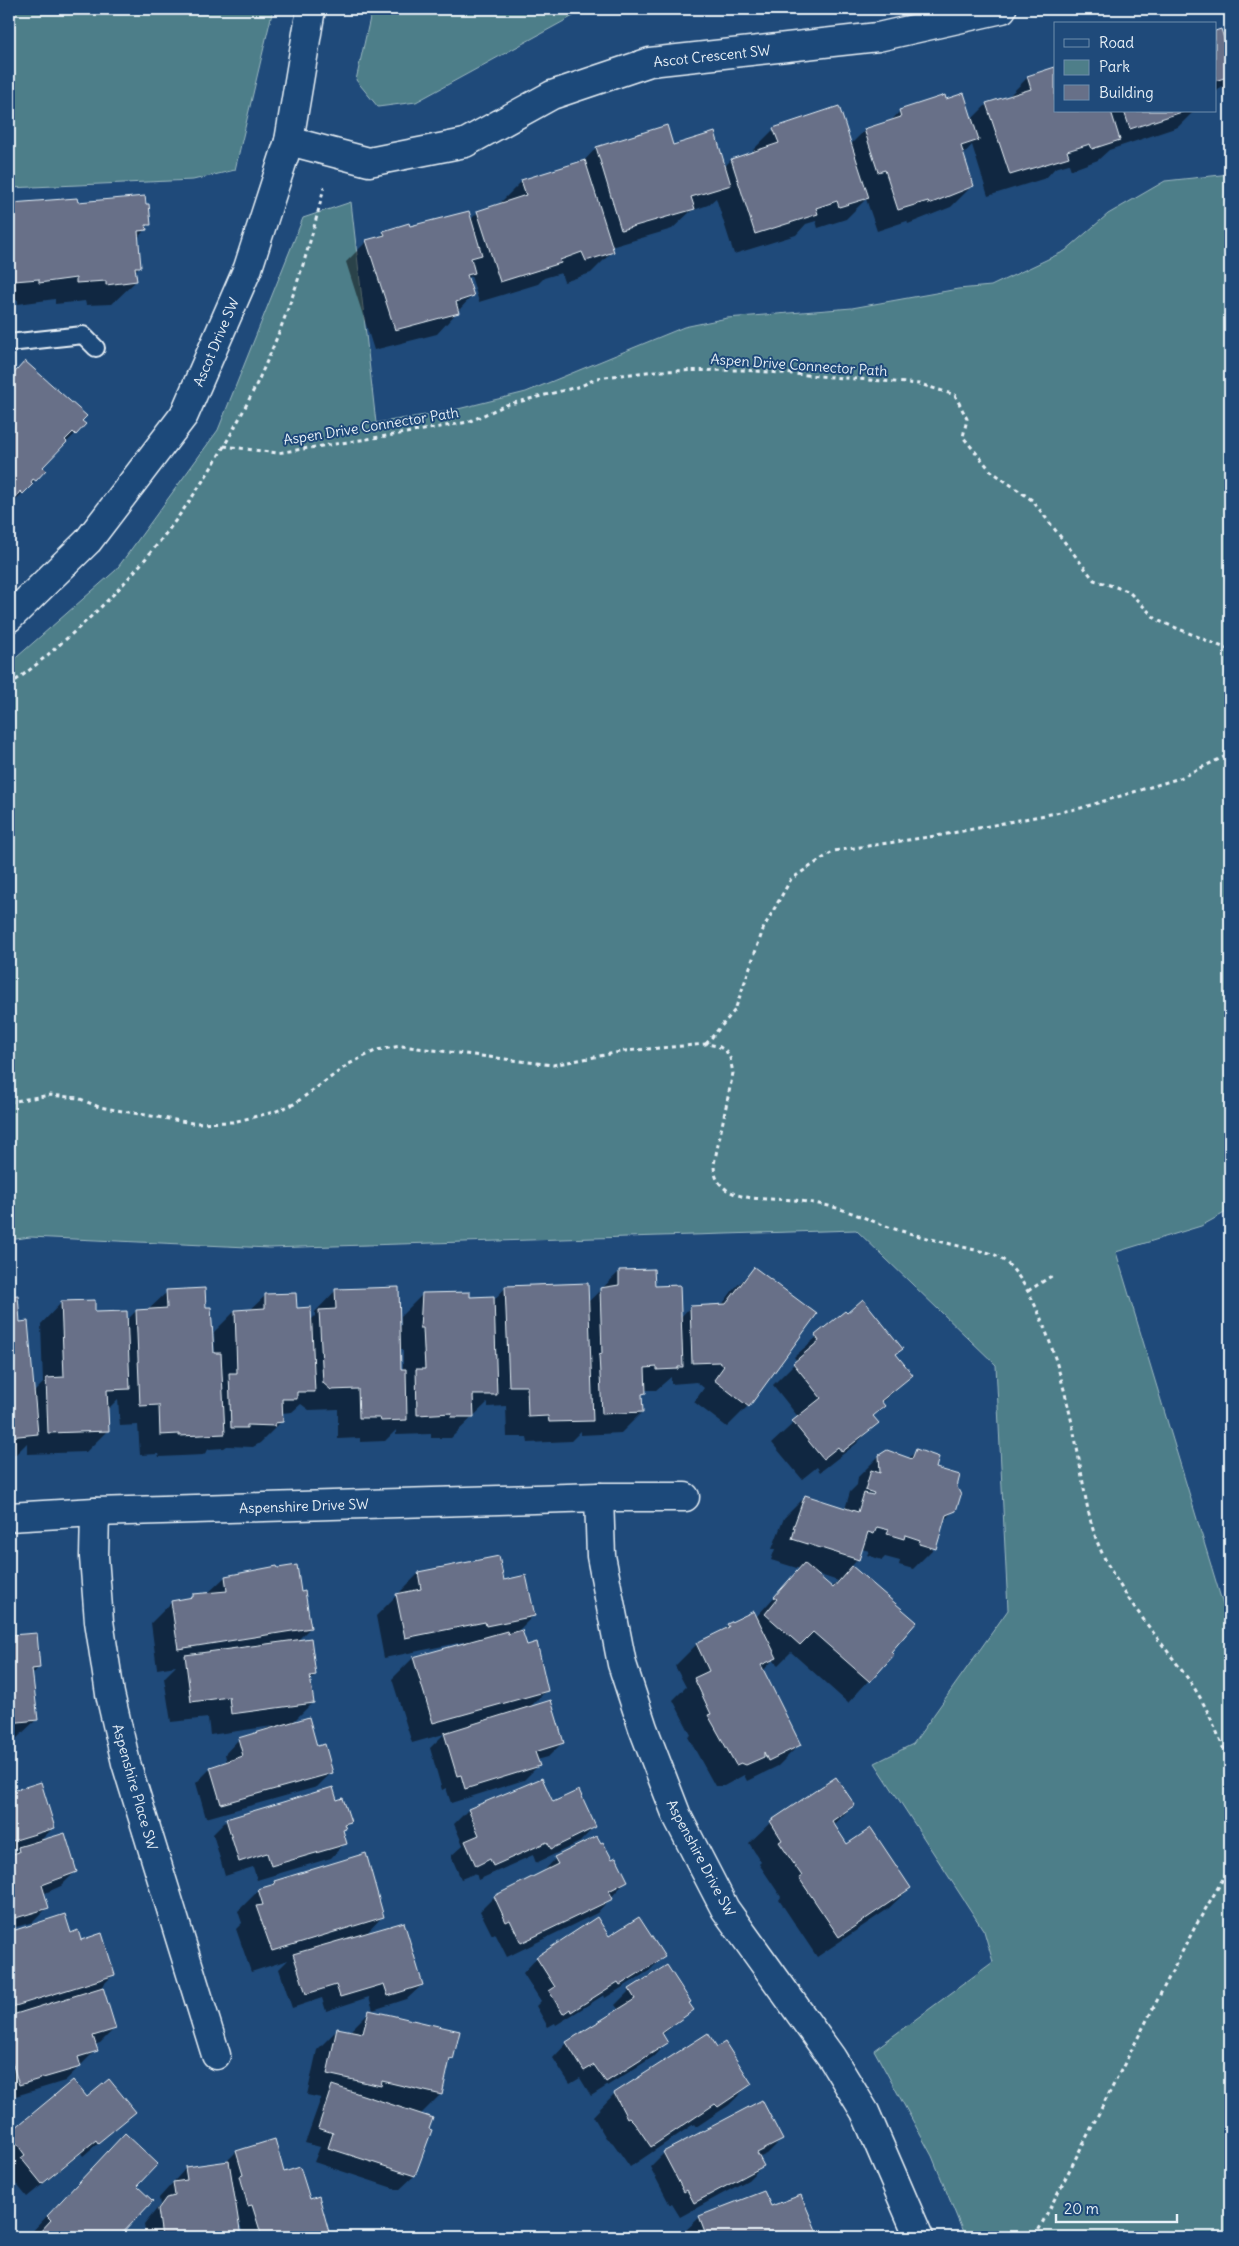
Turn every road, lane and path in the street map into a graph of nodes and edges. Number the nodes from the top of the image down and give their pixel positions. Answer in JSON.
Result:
{"nodes":[{"id":1,"x":311,"y":9,"type":"edge"},
{"id":2,"x":1002,"y":9,"type":"edge"},
{"id":3,"x":289,"y":141,"type":"junction"},
{"id":4,"x":9,"y":342,"type":"edge"},
{"id":5,"x":96,"y":348,"type":"dead end"},
{"id":6,"x":224,"y":446,"type":"dead end"},
{"id":7,"x":9,"y":618,"type":"edge"},
{"id":8,"x":1230,"y":650,"type":"edge"},
{"id":9,"x":1230,"y":754,"type":"edge"},
{"id":10,"x":706,"y":1044,"type":"junction"},
{"id":11,"x":9,"y":1102,"type":"edge"},
{"id":12,"x":1053,"y":1275,"type":"dead end"},
{"id":13,"x":1028,"y":1291,"type":"junction"},
{"id":14,"x":599,"y":1497,"type":"junction"},
{"id":15,"x":685,"y":1497,"type":"dead end"},
{"id":16,"x":95,"y":1512,"type":"junction"},
{"id":17,"x":9,"y":1518,"type":"edge"},
{"id":18,"x":1230,"y":1767,"type":"edge"},
{"id":19,"x":1230,"y":1867,"type":"edge"},
{"id":20,"x":216,"y":2055,"type":"dead end"},
{"id":21,"x":919,"y":2237,"type":"edge"},
{"id":22,"x":1035,"y":2237,"type":"edge"}],
"edges":[{"from":1,"to":3,"type":"street","name":"Ascot Drive SW"},
{"from":2,"to":3,"type":"street","name":"Ascot Crescent SW"},
{"from":3,"to":7,"type":"street","name":"Ascot Drive SW"},
{"from":4,"to":5,"type":"lane"},
{"from":6,"to":8,"type":"path","name":"Aspen Drive Connector Path"},
{"from":9,"to":10,"type":"path"},
{"from":10,"to":11,"type":"path"},
{"from":10,"to":13,"type":"path"},
{"from":12,"to":13,"type":"path"},
{"from":13,"to":18,"type":"path"},
{"from":14,"to":15,"type":"street","name":"Aspenshire Drive SW"},
{"from":14,"to":16,"type":"street","name":"Aspenshire Drive SW"},
{"from":14,"to":21,"type":"street","name":"Aspenshire Drive SW"},
{"from":16,"to":17,"type":"street","name":"Aspenshire Drive SW"},
{"from":16,"to":20,"type":"street","name":"Aspenshire Place SW"},
{"from":19,"to":22,"type":"path"}]}
